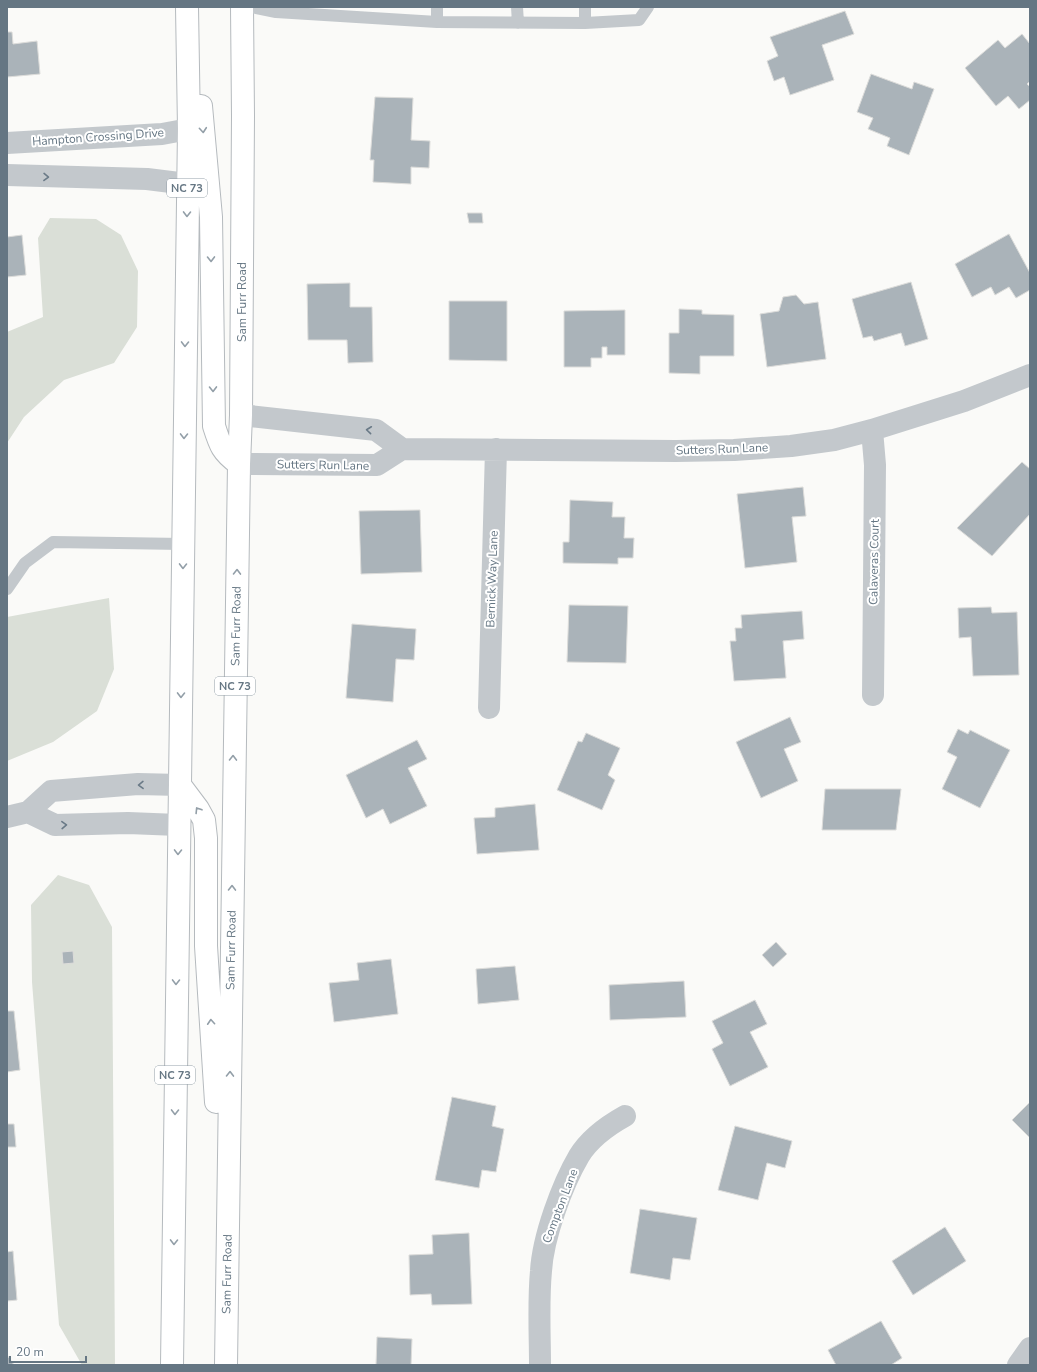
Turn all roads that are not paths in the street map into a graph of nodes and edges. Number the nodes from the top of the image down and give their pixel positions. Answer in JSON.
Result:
{"nodes":[{"id":1,"x":188,"y":7,"type":"edge"},
{"id":2,"x":193,"y":7,"type":"edge"},
{"id":3,"x":242,"y":7,"type":"edge"},
{"id":4,"x":251,"y":7,"type":"edge"},
{"id":5,"x":437,"y":7,"type":"edge"},
{"id":6,"x":518,"y":7,"type":"edge"},
{"id":7,"x":585,"y":7,"type":"edge"},
{"id":8,"x":648,"y":7,"type":"edge"},
{"id":9,"x":437,"y":22,"type":"junction"},
{"id":10,"x":518,"y":23,"type":"junction"},
{"id":11,"x":584,"y":23,"type":"junction"},
{"id":12,"x":189,"y":129,"type":"junction"},
{"id":13,"x":7,"y":144,"type":"edge"},
{"id":14,"x":7,"y":175,"type":"edge"},
{"id":15,"x":187,"y":184,"type":"junction"},
{"id":16,"x":1030,"y":374,"type":"edge"},
{"id":17,"x":241,"y":415,"type":"junction"},
{"id":18,"x":872,"y":430,"type":"junction"},
{"id":19,"x":402,"y":449,"type":"junction"},
{"id":20,"x":496,"y":449,"type":"junction"},
{"id":21,"x":239,"y":464,"type":"junction"},
{"id":22,"x":183,"y":544,"type":"junction"},
{"id":23,"x":7,"y":589,"type":"edge"},
{"id":24,"x":873,"y":695,"type":"dead end"},
{"id":25,"x":489,"y":708,"type":"dead end"},
{"id":26,"x":180,"y":785,"type":"junction"},
{"id":27,"x":28,"y":812,"type":"junction"},
{"id":28,"x":7,"y":817,"type":"edge"},
{"id":29,"x":178,"y":825,"type":"junction"},
{"id":30,"x":625,"y":1116,"type":"dead end"},
{"id":31,"x":228,"y":1271,"type":"junction"},
{"id":32,"x":1030,"y":1348,"type":"edge"},
{"id":33,"x":172,"y":1365,"type":"edge"},
{"id":34,"x":226,"y":1365,"type":"edge"},
{"id":35,"x":540,"y":1365,"type":"edge"},
{"id":36,"x":1018,"y":1365,"type":"edge"}],
"edges":[{"from":1,"to":12,"type":"main road","number":"NC 73"},
{"from":2,"to":21,"type":"main road","one_way":true},
{"from":3,"to":17,"type":"main road","name":"Sam Furr Road","number":"NC 73"},
{"from":4,"to":9,"type":"lane"},
{"from":5,"to":9,"type":"lane"},
{"from":6,"to":10,"type":"lane"},
{"from":7,"to":11,"type":"lane"},
{"from":8,"to":11,"type":"lane"},
{"from":9,"to":10,"type":"lane"},
{"from":10,"to":11,"type":"lane"},
{"from":12,"to":13,"type":"street","name":"Hampton Crossing Drive"},
{"from":12,"to":15,"type":"main road","number":"NC 73"},
{"from":14,"to":15,"type":"street","one_way":true},
{"from":15,"to":22,"type":"main road","number":"NC 73","one_way":true},
{"from":16,"to":18,"type":"street","name":"Sutters Run Lane"},
{"from":19,"to":17,"type":"street","one_way":true},
{"from":17,"to":21,"type":"main road","name":"Sam Furr Road","number":"NC 73"},
{"from":18,"to":20,"type":"street","name":"Sutters Run Lane"},
{"from":18,"to":24,"type":"street","name":"Calaveras Court"},
{"from":19,"to":20,"type":"street","name":"Sutters Run Lane"},
{"from":19,"to":21,"type":"street","name":"Sutters Run Lane"},
{"from":20,"to":25,"type":"street","name":"Bernick Way Lane"},
{"from":31,"to":21,"type":"main road","name":"Sam Furr Road","number":"NC 73","one_way":true},
{"from":22,"to":23,"type":"lane"},
{"from":22,"to":26,"type":"main road","number":"NC 73","one_way":true},
{"from":26,"to":27,"type":"street","one_way":true},
{"from":26,"to":29,"type":"main road","number":"NC 73"},
{"from":31,"to":26,"type":"main road","one_way":true},
{"from":27,"to":28,"type":"street"},
{"from":27,"to":29,"type":"street","one_way":true},
{"from":29,"to":33,"type":"main road","number":"NC 73","one_way":true},
{"from":30,"to":35,"type":"street","name":"Compton Lane"},
{"from":31,"to":34,"type":"main road","name":"Sam Furr Road","number":"NC 73"},
{"from":32,"to":36,"type":"street"}]}
